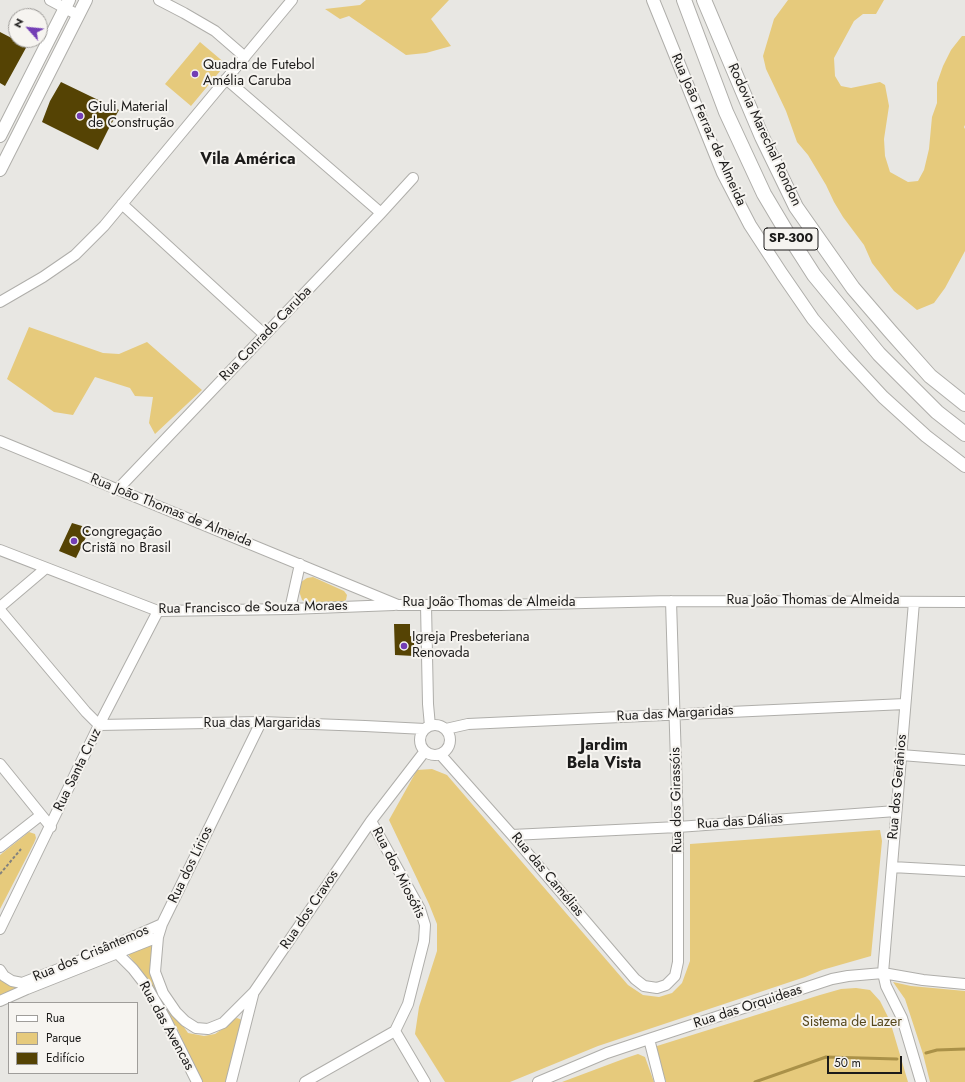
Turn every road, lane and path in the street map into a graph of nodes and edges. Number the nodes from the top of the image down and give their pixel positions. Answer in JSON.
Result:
{"nodes":[{"id":1,"x":50,"y":0,"type":"edge"},
{"id":2,"x":86,"y":0,"type":"edge"},
{"id":3,"x":159,"y":0,"type":"edge"},
{"id":4,"x":292,"y":0,"type":"edge"},
{"id":5,"x":652,"y":0,"type":"edge"},
{"id":6,"x":684,"y":0,"type":"edge"},
{"id":7,"x":704,"y":0,"type":"edge"},
{"id":8,"x":67,"y":4,"type":"edge"},
{"id":9,"x":78,"y":15,"type":"junction"},
{"id":10,"x":245,"y":57,"type":"junction"},
{"id":11,"x":226,"y":79,"type":"junction"},
{"id":12,"x":0,"y":136,"type":"edge"},
{"id":13,"x":0,"y":170,"type":"edge"},
{"id":14,"x":413,"y":178,"type":"dead end"},
{"id":15,"x":122,"y":204,"type":"junction"},
{"id":16,"x":381,"y":213,"type":"junction"},
{"id":17,"x":0,"y":302,"type":"edge"},
{"id":18,"x":265,"y":335,"type":"junction"},
{"id":19,"x":965,"y":404,"type":"edge"},
{"id":20,"x":965,"y":434,"type":"edge"},
{"id":21,"x":0,"y":440,"type":"edge"},
{"id":22,"x":965,"y":466,"type":"edge"},
{"id":23,"x":118,"y":489,"type":"junction"},
{"id":24,"x":0,"y":550,"type":"edge"},
{"id":25,"x":300,"y":564,"type":"junction"},
{"id":26,"x":46,"y":568,"type":"junction"},
{"id":27,"x":671,"y":601,"type":"junction"},
{"id":28,"x":914,"y":602,"type":"junction"},
{"id":29,"x":965,"y":602,"type":"edge"},
{"id":30,"x":398,"y":605,"type":"junction"},
{"id":31,"x":426,"y":605,"type":"junction"},
{"id":32,"x":0,"y":609,"type":"edge"},
{"id":33,"x":290,"y":609,"type":"junction"},
{"id":34,"x":158,"y":611,"type":"junction"},
{"id":35,"x":905,"y":704,"type":"junction"},
{"id":36,"x":675,"y":714,"type":"junction"},
{"id":37,"x":261,"y":722,"type":"junction"},
{"id":38,"x":99,"y":726,"type":"junction"},
{"id":39,"x":427,"y":727,"type":"junction"},
{"id":40,"x":446,"y":730,"type":"junction"},
{"id":41,"x":425,"y":751,"type":"junction"},
{"id":42,"x":440,"y":754,"type":"junction"},
{"id":43,"x":901,"y":755,"type":"junction"},
{"id":44,"x":965,"y":760,"type":"edge"},
{"id":45,"x":0,"y":764,"type":"edge"},
{"id":46,"x":896,"y":811,"type":"junction"},
{"id":47,"x":41,"y":815,"type":"junction"},
{"id":48,"x":371,"y":820,"type":"junction"},
{"id":49,"x":51,"y":827,"type":"junction"},
{"id":50,"x":678,"y":827,"type":"junction"},
{"id":51,"x":512,"y":835,"type":"junction"},
{"id":52,"x":0,"y":847,"type":"edge"},
{"id":53,"x":21,"y":849,"type":"dead end"},
{"id":54,"x":892,"y":867,"type":"junction"},
{"id":55,"x":965,"y":871,"type":"edge"},
{"id":56,"x":0,"y":874,"type":"edge"},
{"id":57,"x":162,"y":924,"type":"junction"},
{"id":58,"x":0,"y":929,"type":"edge"},
{"id":59,"x":158,"y":937,"type":"junction"},
{"id":60,"x":117,"y":953,"type":"junction"},
{"id":61,"x":0,"y":970,"type":"edge"},
{"id":62,"x":883,"y":973,"type":"junction"},
{"id":63,"x":965,"y":984,"type":"edge"},
{"id":64,"x":657,"y":988,"type":"joint"},
{"id":65,"x":254,"y":992,"type":"junction"},
{"id":66,"x":0,"y":1001,"type":"edge"},
{"id":67,"x":176,"y":1012,"type":"joint"},
{"id":68,"x":395,"y":1031,"type":"junction"},
{"id":69,"x":649,"y":1039,"type":"junction"},
{"id":70,"x":197,"y":1082,"type":"edge"},
{"id":71,"x":231,"y":1082,"type":"edge"},
{"id":72,"x":305,"y":1082,"type":"edge"},
{"id":73,"x":425,"y":1082,"type":"edge"},
{"id":74,"x":538,"y":1082,"type":"edge"},
{"id":75,"x":660,"y":1082,"type":"edge"},
{"id":76,"x":921,"y":1082,"type":"edge"}],
"edges":[{"from":1,"to":8,"type":"street"},
{"from":2,"to":9,"type":"main road"},
{"from":3,"to":10,"type":"street"},
{"from":4,"to":10,"type":"street"},
{"from":5,"to":22,"type":"main road","name":"Rua João Ferraz de Almeida"},
{"from":6,"to":20,"type":"highway","name":"Rodovia Marechal Rondon","number":"SP-300"},
{"from":7,"to":19,"type":"highway","name":"Rodovia Marechal Rondon","number":"SP-300"},
{"from":8,"to":9,"type":"street"},
{"from":8,"to":12,"type":"main road"},
{"from":9,"to":13,"type":"main road"},
{"from":10,"to":11,"type":"street"},
{"from":11,"to":15,"type":"street"},
{"from":11,"to":16,"type":"street"},
{"from":14,"to":16,"type":"street","name":"Rua Conrado Caruba"},
{"from":15,"to":17,"type":"street"},
{"from":15,"to":18,"type":"street"},
{"from":16,"to":18,"type":"street","name":"Rua Conrado Caruba"},
{"from":18,"to":23,"type":"street","name":"Rua Conrado Caruba"},
{"from":21,"to":23,"type":"street","name":"Rua João Thomas de Almeida"},
{"from":23,"to":25,"type":"street","name":"Rua João Thomas de Almeida"},
{"from":24,"to":26,"type":"street","name":"Rua Francisco de Souza Moraes"},
{"from":25,"to":30,"type":"street","name":"Rua João Thomas de Almeida"},
{"from":25,"to":33,"type":"street"},
{"from":26,"to":32,"type":"street"},
{"from":26,"to":34,"type":"street","name":"Rua Francisco de Souza Moraes"},
{"from":27,"to":28,"type":"street","name":"Rua João Thomas de Almeida"},
{"from":27,"to":31,"type":"street","name":"Rua João Thomas de Almeida"},
{"from":27,"to":36,"type":"street","name":"Rua dos Girassóis"},
{"from":28,"to":29,"type":"street","name":"Rua João Thomas de Almeida"},
{"from":28,"to":35,"type":"street","name":"Rua dos Gerânios"},
{"from":30,"to":31,"type":"street","name":"Rua João Thomas de Almeida"},
{"from":30,"to":33,"type":"street","name":"Rua Francisco de Souza Moraes"},
{"from":31,"to":39,"type":"street"},
{"from":32,"to":38,"type":"street"},
{"from":33,"to":34,"type":"street","name":"Rua Francisco de Souza Moraes"},
{"from":34,"to":38,"type":"street","name":"Rua Santa Cruz"},
{"from":35,"to":36,"type":"street","name":"Rua das Margaridas"},
{"from":35,"to":43,"type":"street","name":"Rua dos Gerânios"},
{"from":36,"to":40,"type":"street","name":"Rua das Margaridas"},
{"from":36,"to":50,"type":"street","name":"Rua dos Girassóis"},
{"from":37,"to":38,"type":"street","name":"Rua das Margaridas"},
{"from":37,"to":39,"type":"street","name":"Rua das Margaridas"},
{"from":37,"to":57,"type":"street","name":"Rua dos Lírios"},
{"from":38,"to":49,"type":"street","name":"Rua Santa Cruz"},
{"from":39,"to":40,"type":"street"},
{"from":39,"to":41,"type":"street"},
{"from":40,"to":42,"type":"street"},
{"from":41,"to":42,"type":"street"},
{"from":41,"to":48,"type":"street","name":"Rua dos Cravos"},
{"from":42,"to":51,"type":"street","name":"Rua das Camélias"},
{"from":43,"to":44,"type":"street"},
{"from":43,"to":46,"type":"street","name":"Rua dos Gerânios"},
{"from":45,"to":47,"type":"street"},
{"from":46,"to":50,"type":"street","name":"Rua das Dálias"},
{"from":46,"to":54,"type":"street","name":"Rua dos Gerânios"},
{"from":47,"to":49,"type":"street"},
{"from":47,"to":52,"type":"street"},
{"from":48,"to":65,"type":"street","name":"Rua dos Cravos"},
{"from":48,"to":68,"type":"street","name":"Rua dos Miosótis"},
{"from":49,"to":58,"type":"street","name":"Rua Santa Cruz"},
{"from":50,"to":51,"type":"street","name":"Rua das Dálias"},
{"from":50,"to":64,"type":"street","name":"Rua dos Girassóis"},
{"from":51,"to":64,"type":"street","name":"Rua das Camélias"},
{"from":53,"to":56,"type":"path"},
{"from":54,"to":55,"type":"street"},
{"from":54,"to":62,"type":"street","name":"Rua dos Gerânios"},
{"from":57,"to":59,"type":"street","name":"Rua dos Lírios"},
{"from":57,"to":61,"type":"street","name":"Rua dos Crisântemos"},
{"from":59,"to":60,"type":"street","name":"Rua dos Crisântemos"},
{"from":59,"to":67,"type":"street","name":"Rua dos Lírios"},
{"from":60,"to":66,"type":"street","name":"Rua dos Crisântemos"},
{"from":60,"to":70,"type":"street","name":"Rua das Avencas"},
{"from":62,"to":63,"type":"street","name":"Rua das Orquideas"},
{"from":62,"to":69,"type":"street","name":"Rua das Orquideas"},
{"from":62,"to":76,"type":"street"},
{"from":65,"to":67,"type":"street","name":"Rua dos Cravos"},
{"from":65,"to":71,"type":"street"},
{"from":68,"to":72,"type":"street"},
{"from":68,"to":73,"type":"street"},
{"from":69,"to":74,"type":"street","name":"Rua das Orquideas"},
{"from":69,"to":75,"type":"street"}]}
